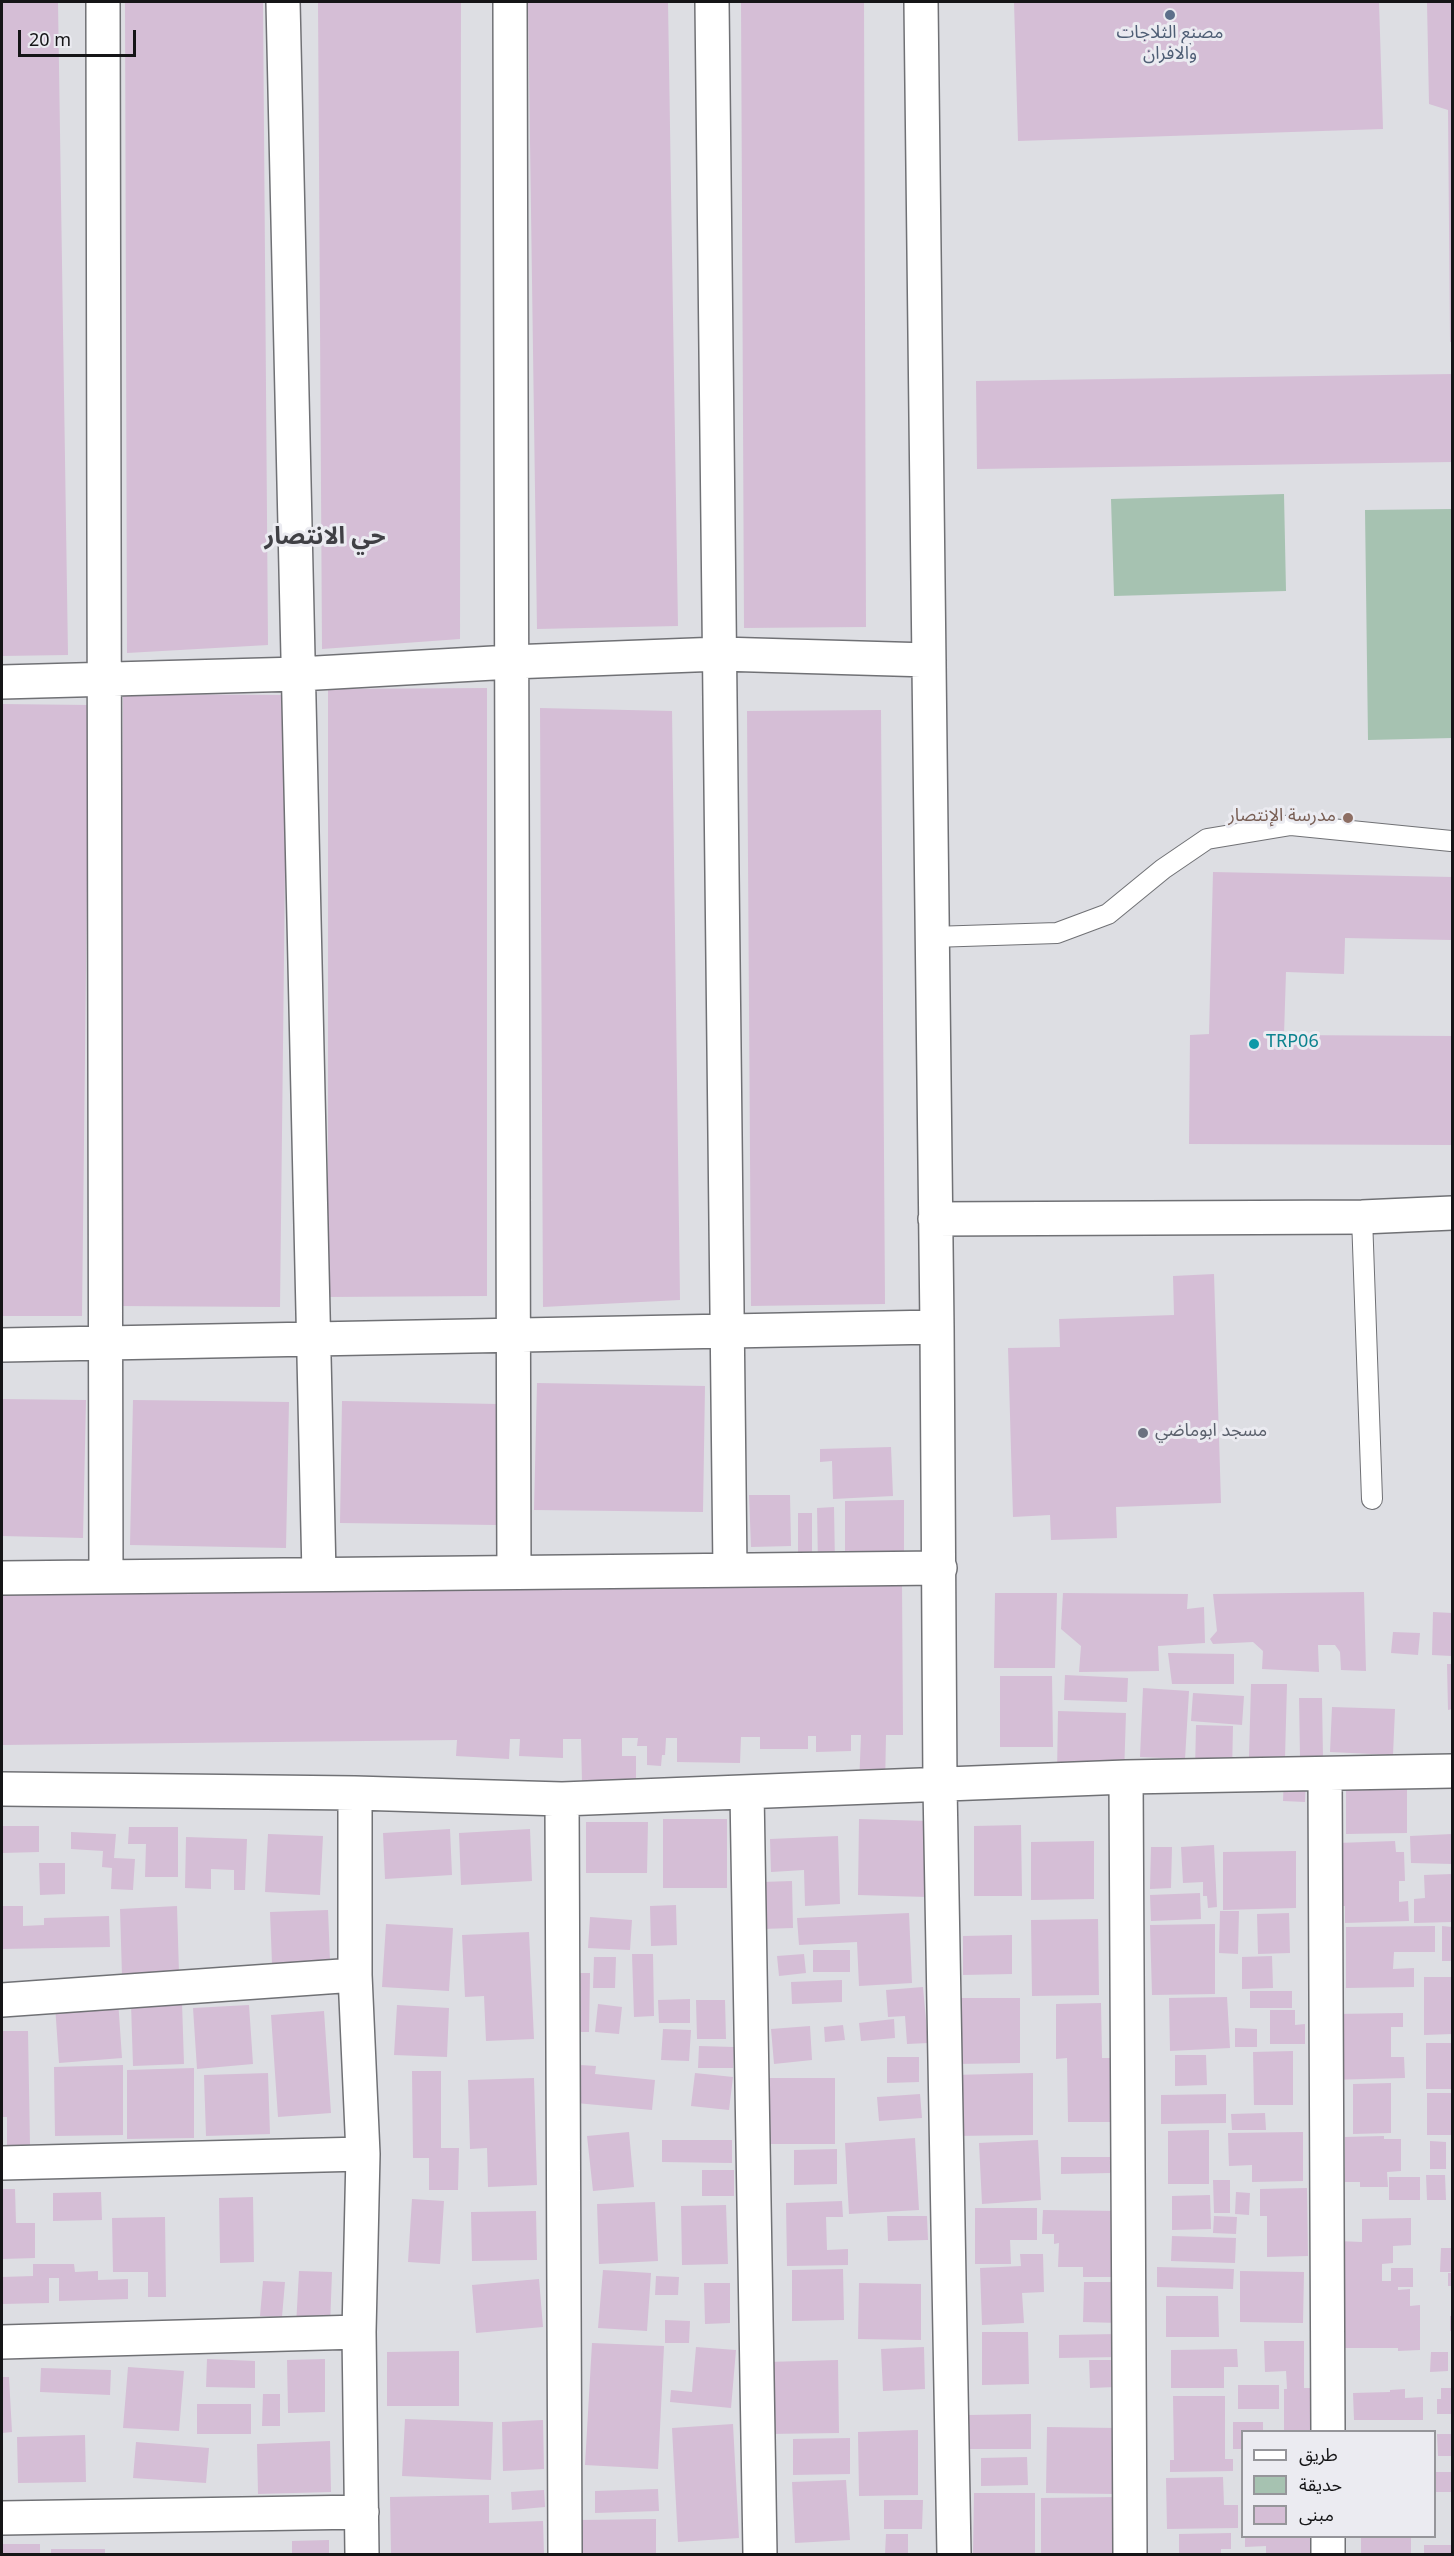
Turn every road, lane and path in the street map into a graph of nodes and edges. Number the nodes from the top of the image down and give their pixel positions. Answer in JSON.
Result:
{"nodes":[{"id":1,"x":103,"y":2,"type":"edge"},
{"id":2,"x":283,"y":2,"type":"edge"},
{"id":3,"x":510,"y":2,"type":"edge"},
{"id":4,"x":712,"y":2,"type":"edge"},
{"id":5,"x":921,"y":2,"type":"edge"},
{"id":6,"x":720,"y":654,"type":"junction"},
{"id":7,"x":928,"y":660,"type":"junction"},
{"id":8,"x":511,"y":662,"type":"junction"},
{"id":9,"x":299,"y":674,"type":"junction"},
{"id":10,"x":104,"y":678,"type":"junction"},
{"id":11,"x":2,"y":682,"type":"edge"},
{"id":12,"x":1451,"y":841,"type":"edge"},
{"id":13,"x":932,"y":937,"type":"junction"},
{"id":14,"x":1452,"y":1213,"type":"edge"},
{"id":15,"x":1362,"y":1217,"type":"junction"},
{"id":16,"x":935,"y":1219,"type":"junction"},
{"id":17,"x":937,"y":1327,"type":"junction"},
{"id":18,"x":727,"y":1331,"type":"junction"},
{"id":19,"x":513,"y":1335,"type":"junction"},
{"id":20,"x":314,"y":1339,"type":"junction"},
{"id":21,"x":106,"y":1343,"type":"junction"},
{"id":22,"x":2,"y":1345,"type":"edge"},
{"id":23,"x":1372,"y":1499,"type":"dead end"},
{"id":24,"x":940,"y":1568,"type":"junction"},
{"id":25,"x":730,"y":1570,"type":"junction"},
{"id":26,"x":514,"y":1572,"type":"junction"},
{"id":27,"x":319,"y":1574,"type":"junction"},
{"id":28,"x":106,"y":1576,"type":"junction"},
{"id":29,"x":2,"y":1578,"type":"edge"},
{"id":30,"x":1452,"y":1771,"type":"edge"},
{"id":31,"x":1325,"y":1774,"type":"junction"},
{"id":32,"x":1126,"y":1778,"type":"junction"},
{"id":33,"x":940,"y":1786,"type":"junction"},
{"id":34,"x":2,"y":1789,"type":"edge"},
{"id":35,"x":355,"y":1792,"type":"junction"},
{"id":36,"x":747,"y":1792,"type":"junction"},
{"id":37,"x":562,"y":1799,"type":"junction"},
{"id":38,"x":355,"y":1975,"type":"junction"},
{"id":39,"x":2,"y":2000,"type":"edge"},
{"id":40,"x":363,"y":2154,"type":"junction"},
{"id":41,"x":2,"y":2163,"type":"edge"},
{"id":42,"x":359,"y":2331,"type":"junction"},
{"id":43,"x":2,"y":2342,"type":"edge"},
{"id":44,"x":1328,"y":2430,"type":"edge"},
{"id":45,"x":362,"y":2512,"type":"junction"},
{"id":46,"x":2,"y":2518,"type":"edge"},
{"id":47,"x":1328,"y":2538,"type":"edge"},
{"id":48,"x":362,"y":2554,"type":"edge"},
{"id":49,"x":565,"y":2554,"type":"edge"},
{"id":50,"x":760,"y":2554,"type":"edge"},
{"id":51,"x":954,"y":2554,"type":"edge"},
{"id":52,"x":1130,"y":2554,"type":"edge"},
{"id":53,"x":1328,"y":2554,"type":"edge"}],
"edges":[{"from":1,"to":10,"type":"street"},
{"from":2,"to":9,"type":"street"},
{"from":3,"to":8,"type":"street"},
{"from":4,"to":6,"type":"street"},
{"from":5,"to":7,"type":"street"},
{"from":6,"to":7,"type":"street"},
{"from":6,"to":8,"type":"street"},
{"from":6,"to":18,"type":"street"},
{"from":7,"to":13,"type":"street"},
{"from":8,"to":9,"type":"street"},
{"from":8,"to":19,"type":"street"},
{"from":9,"to":10,"type":"street"},
{"from":9,"to":20,"type":"street"},
{"from":10,"to":11,"type":"street"},
{"from":10,"to":21,"type":"street"},
{"from":12,"to":13,"type":"lane"},
{"from":13,"to":16,"type":"street"},
{"from":14,"to":15,"type":"street"},
{"from":15,"to":16,"type":"street"},
{"from":15,"to":23,"type":"lane"},
{"from":16,"to":17,"type":"street"},
{"from":17,"to":18,"type":"street"},
{"from":17,"to":24,"type":"street"},
{"from":18,"to":19,"type":"street"},
{"from":18,"to":25,"type":"street"},
{"from":19,"to":20,"type":"street"},
{"from":19,"to":26,"type":"street"},
{"from":20,"to":21,"type":"street"},
{"from":20,"to":27,"type":"street"},
{"from":21,"to":22,"type":"street"},
{"from":21,"to":28,"type":"street"},
{"from":24,"to":25,"type":"street"},
{"from":24,"to":33,"type":"street"},
{"from":25,"to":26,"type":"street"},
{"from":26,"to":27,"type":"street"},
{"from":27,"to":28,"type":"street"},
{"from":28,"to":29,"type":"street"},
{"from":30,"to":31,"type":"street"},
{"from":31,"to":32,"type":"street"},
{"from":31,"to":44,"type":"street"},
{"from":32,"to":33,"type":"street"},
{"from":32,"to":52,"type":"street"},
{"from":33,"to":36,"type":"street"},
{"from":33,"to":51,"type":"street"},
{"from":34,"to":35,"type":"street"},
{"from":35,"to":37,"type":"street"},
{"from":35,"to":38,"type":"street"},
{"from":36,"to":37,"type":"street"},
{"from":36,"to":50,"type":"street"},
{"from":37,"to":49,"type":"street"},
{"from":38,"to":39,"type":"street"},
{"from":38,"to":40,"type":"street"},
{"from":40,"to":41,"type":"street"},
{"from":40,"to":42,"type":"street"},
{"from":42,"to":43,"type":"street"},
{"from":42,"to":45,"type":"street"},
{"from":45,"to":46,"type":"street"},
{"from":45,"to":48,"type":"street"},
{"from":47,"to":53,"type":"street"}]}
